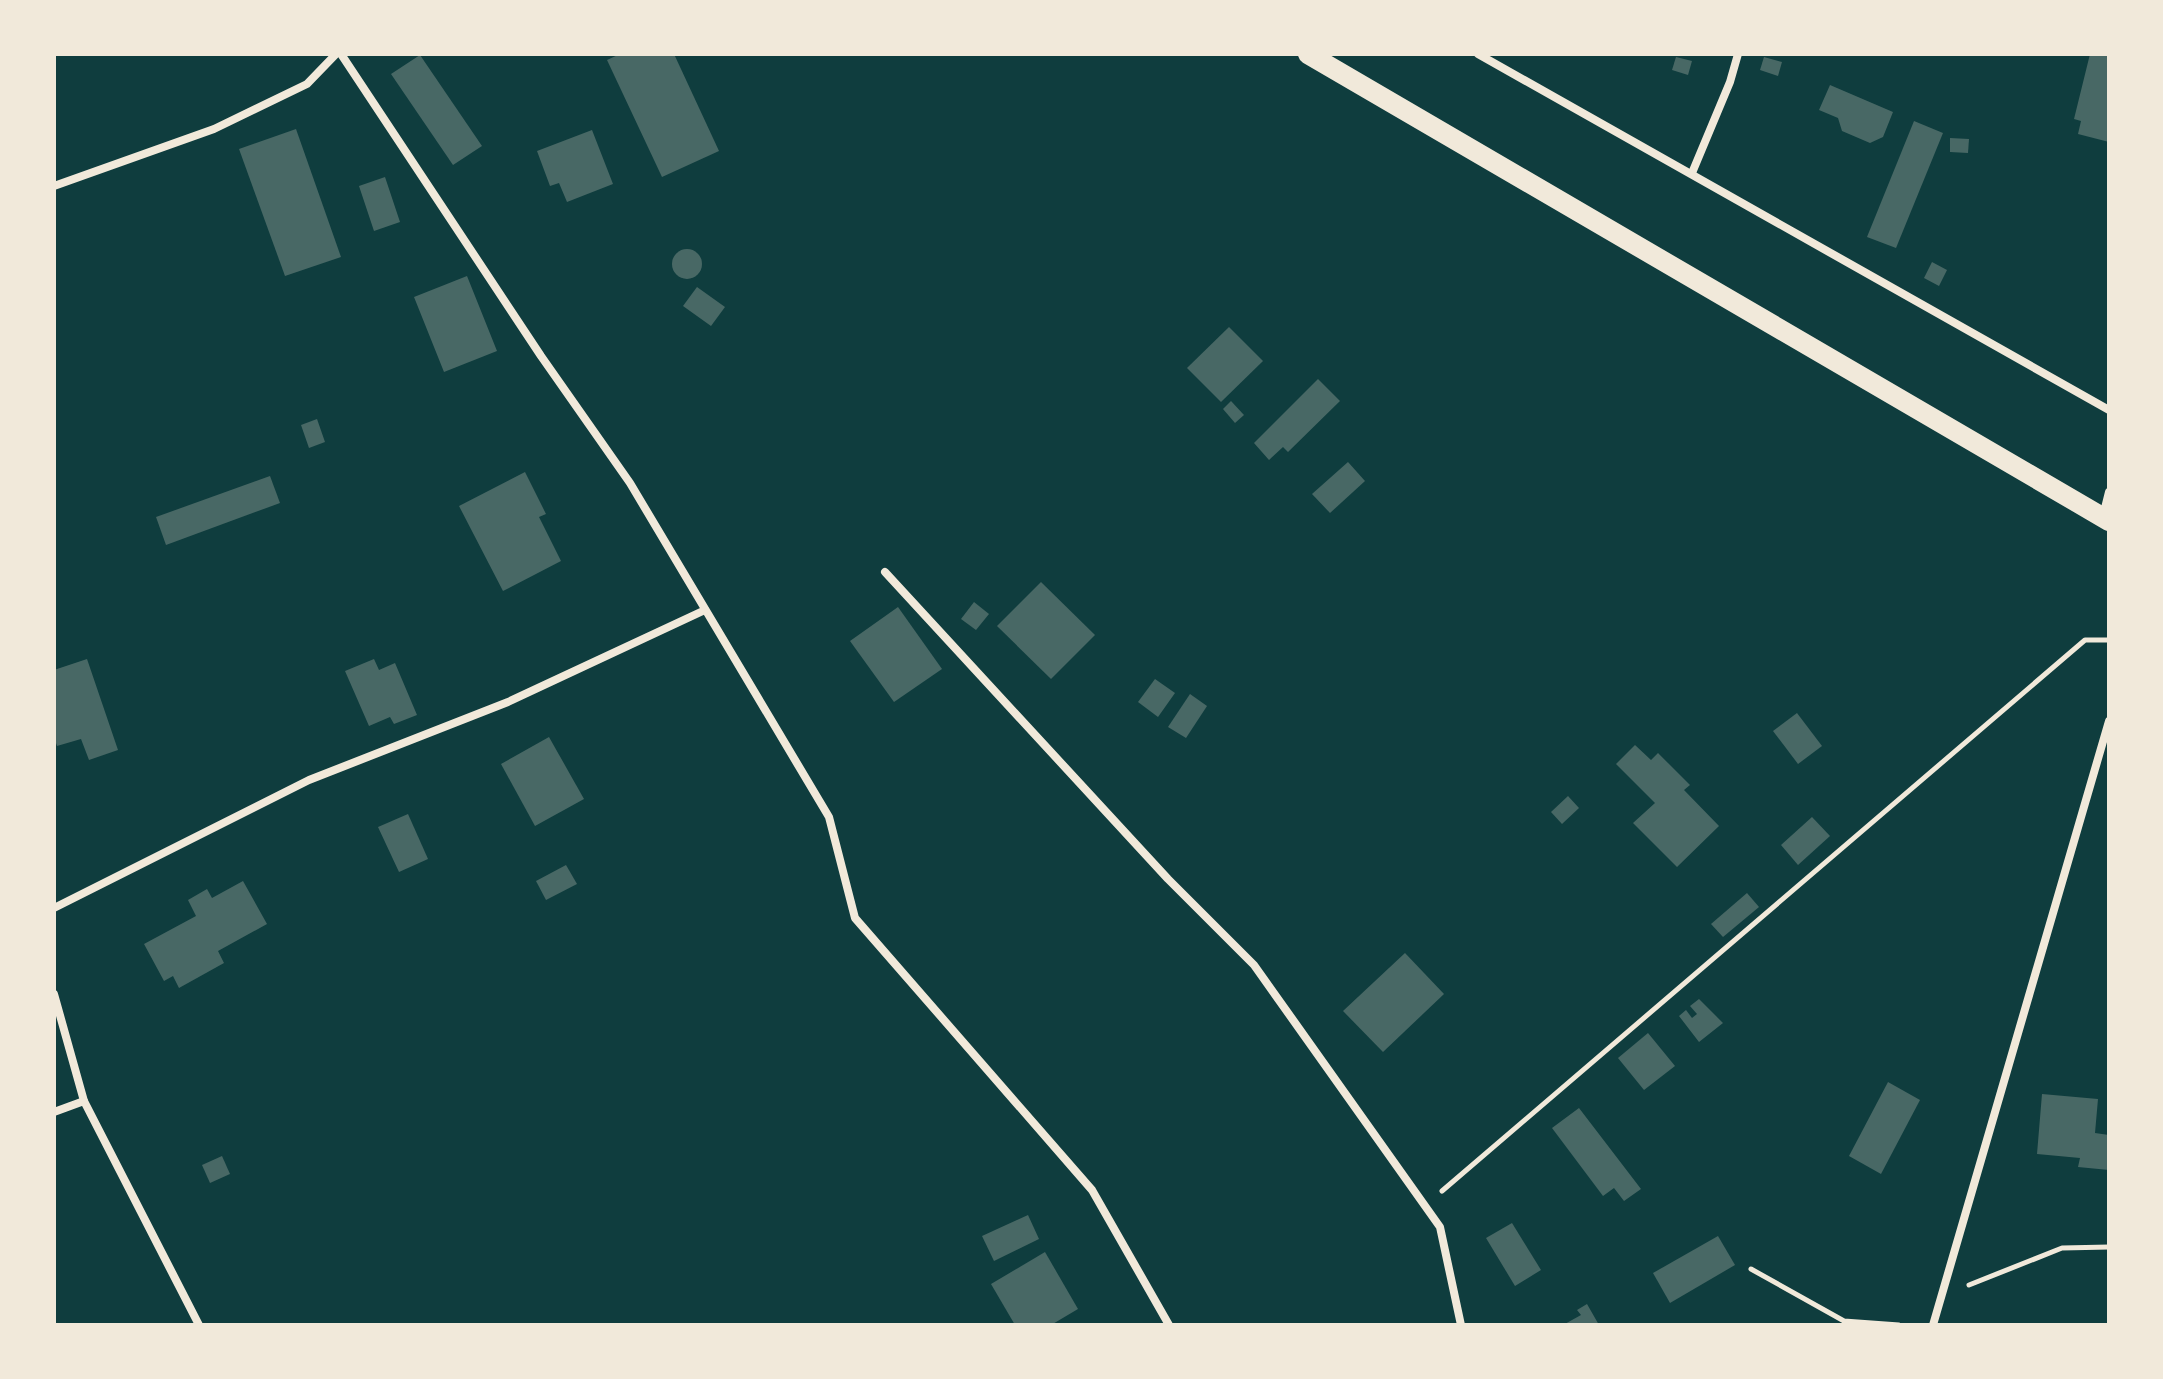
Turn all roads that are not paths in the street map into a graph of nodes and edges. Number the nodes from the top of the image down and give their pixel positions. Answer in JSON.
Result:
{"nodes":[{"id":1,"x":339,"y":54,"type":"edge"},
{"id":2,"x":1308,"y":54,"type":"edge"},
{"id":3,"x":1478,"y":54,"type":"edge"},
{"id":4,"x":1738,"y":54,"type":"edge"},
{"id":5,"x":1692,"y":173,"type":"junction"},
{"id":6,"x":54,"y":186,"type":"edge"},
{"id":7,"x":2109,"y":410,"type":"edge"},
{"id":8,"x":2109,"y":492,"type":"edge"},
{"id":9,"x":2106,"y":519,"type":"edge"},
{"id":10,"x":885,"y":572,"type":"dead end"},
{"id":11,"x":705,"y":610,"type":"junction"},
{"id":12,"x":2109,"y":721,"type":"edge"},
{"id":13,"x":54,"y":908,"type":"edge"},
{"id":14,"x":54,"y":994,"type":"edge"},
{"id":15,"x":84,"y":1101,"type":"junction"},
{"id":16,"x":54,"y":1112,"type":"edge"},
{"id":17,"x":199,"y":1325,"type":"edge"},
{"id":18,"x":1169,"y":1325,"type":"edge"},
{"id":19,"x":1461,"y":1325,"type":"edge"},
{"id":20,"x":1933,"y":1325,"type":"edge"}],
"edges":[{"from":1,"to":6,"type":"street"},
{"from":1,"to":11,"type":"street"},
{"from":2,"to":9,"type":"main road"},
{"from":3,"to":5,"type":"street"},
{"from":4,"to":5,"type":"street"},
{"from":5,"to":7,"type":"street"},
{"from":8,"to":9,"type":"street"},
{"from":10,"to":19,"type":"street"},
{"from":11,"to":13,"type":"street"},
{"from":11,"to":18,"type":"street"},
{"from":12,"to":20,"type":"street"},
{"from":14,"to":15,"type":"street"},
{"from":15,"to":16,"type":"street"},
{"from":15,"to":17,"type":"street"}]}
